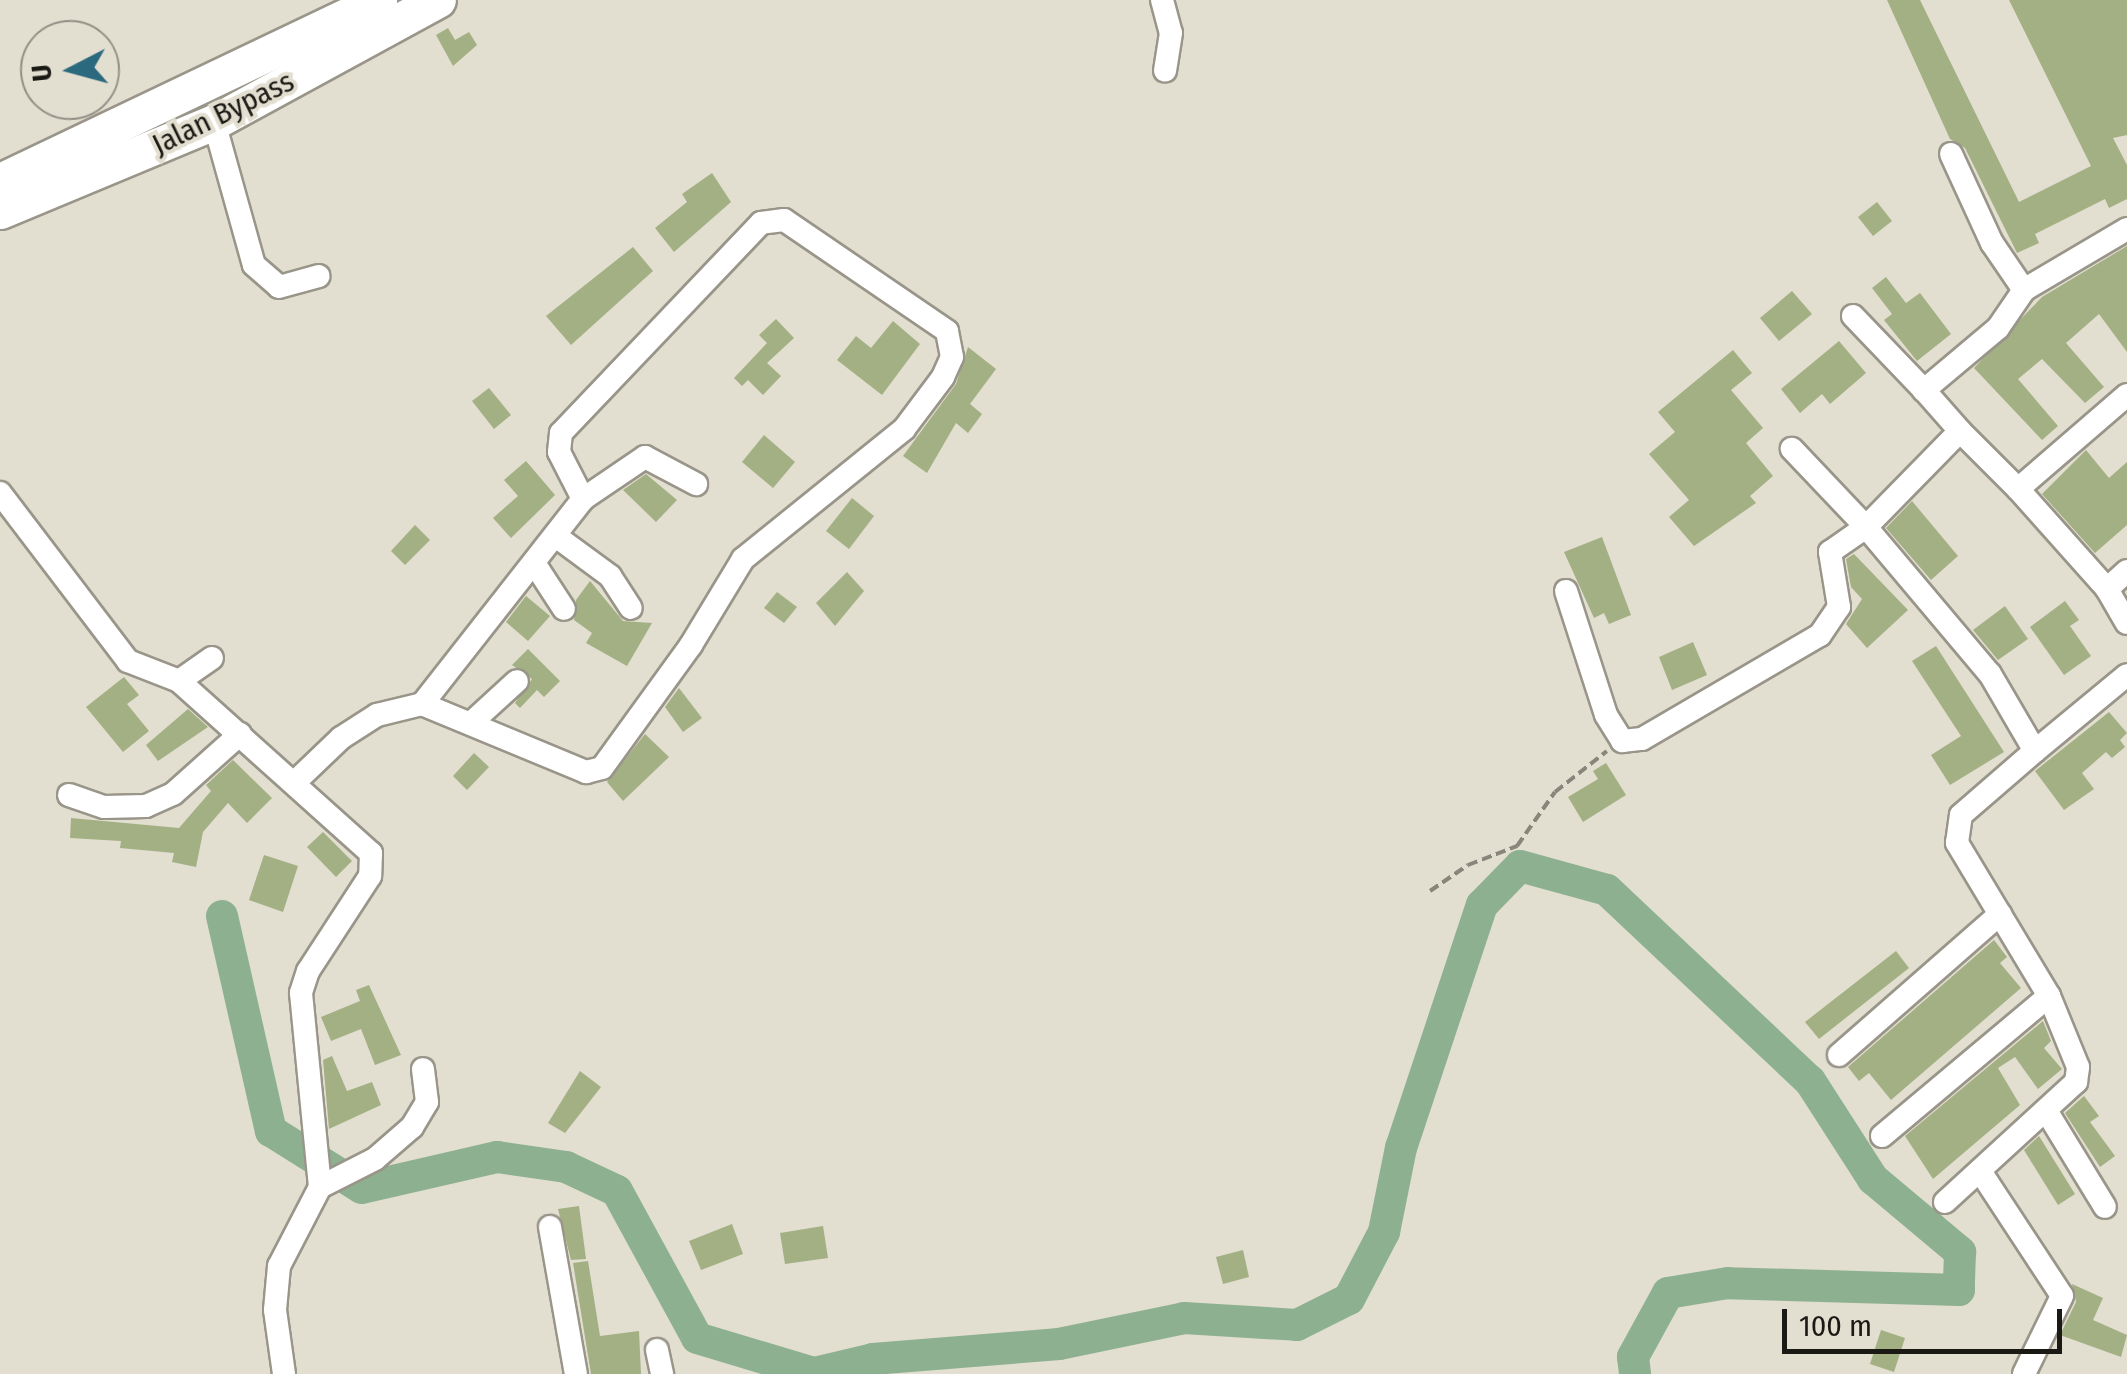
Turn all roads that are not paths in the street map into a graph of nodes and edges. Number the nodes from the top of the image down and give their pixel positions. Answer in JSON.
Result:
{"nodes":[{"id":1,"x":380,"y":0,"type":"edge"},
{"id":2,"x":438,"y":0,"type":"edge"},
{"id":3,"x":1162,"y":0,"type":"edge"},
{"id":4,"x":1165,"y":71,"type":"dead end"},
{"id":5,"x":214,"y":122,"type":"junction"},
{"id":6,"x":1950,"y":154,"type":"dead end"},
{"id":7,"x":0,"y":180,"type":"edge"},
{"id":8,"x":0,"y":210,"type":"edge"},
{"id":9,"x":2127,"y":229,"type":"edge"},
{"id":10,"x":318,"y":276,"type":"dead end"},
{"id":11,"x":2024,"y":290,"type":"junction"},
{"id":12,"x":1853,"y":316,"type":"dead end"},
{"id":13,"x":1924,"y":390,"type":"junction"},
{"id":14,"x":2127,"y":395,"type":"edge"},
{"id":15,"x":1960,"y":432,"type":"junction"},
{"id":16,"x":1792,"y":450,"type":"dead end"},
{"id":17,"x":696,"y":484,"type":"dead end"},
{"id":18,"x":2018,"y":489,"type":"junction"},
{"id":19,"x":0,"y":493,"type":"edge"},
{"id":20,"x":583,"y":500,"type":"junction"},
{"id":21,"x":1866,"y":527,"type":"junction"},
{"id":22,"x":557,"y":537,"type":"junction"},
{"id":23,"x":536,"y":566,"type":"junction"},
{"id":24,"x":2127,"y":571,"type":"edge"},
{"id":25,"x":2107,"y":589,"type":"junction"},
{"id":26,"x":1566,"y":591,"type":"dead end"},
{"id":27,"x":630,"y":608,"type":"dead end"},
{"id":28,"x":564,"y":609,"type":"dead end"},
{"id":29,"x":2127,"y":622,"type":"edge"},
{"id":30,"x":212,"y":658,"type":"dead end"},
{"id":31,"x":2127,"y":675,"type":"edge"},
{"id":32,"x":517,"y":681,"type":"dead end"},
{"id":33,"x":179,"y":682,"type":"junction"},
{"id":34,"x":422,"y":704,"type":"junction"},
{"id":35,"x":470,"y":722,"type":"junction"},
{"id":36,"x":240,"y":734,"type":"junction"},
{"id":37,"x":2035,"y":751,"type":"junction"},
{"id":38,"x":295,"y":782,"type":"junction"},
{"id":39,"x":69,"y":795,"type":"dead end"},
{"id":40,"x":2000,"y":914,"type":"junction"},
{"id":41,"x":2049,"y":996,"type":"junction"},
{"id":42,"x":1839,"y":1054,"type":"dead end"},
{"id":43,"x":422,"y":1068,"type":"dead end"},
{"id":44,"x":2047,"y":1112,"type":"junction"},
{"id":45,"x":1882,"y":1136,"type":"dead end"},
{"id":46,"x":1980,"y":1171,"type":"junction"},
{"id":47,"x":325,"y":1179,"type":"junction"},
{"id":48,"x":1944,"y":1202,"type":"dead end"},
{"id":49,"x":2105,"y":1207,"type":"dead end"},
{"id":50,"x":550,"y":1228,"type":"dead end"},
{"id":51,"x":658,"y":1350,"type":"dead end"},
{"id":52,"x":284,"y":1374,"type":"edge"},
{"id":53,"x":576,"y":1374,"type":"edge"},
{"id":54,"x":662,"y":1374,"type":"edge"},
{"id":55,"x":2024,"y":1374,"type":"edge"}],
"edges":[{"from":1,"to":7,"type":"highway","name":"Jalan Bypass"},
{"from":2,"to":5,"type":"highway","name":"Jalan Bypass"},
{"from":3,"to":4,"type":"street"},
{"from":5,"to":8,"type":"highway","name":"Jalan Bypass"},
{"from":5,"to":10,"type":"street"},
{"from":6,"to":11,"type":"street"},
{"from":9,"to":11,"type":"street"},
{"from":11,"to":13,"type":"street"},
{"from":12,"to":13,"type":"street"},
{"from":13,"to":15,"type":"street"},
{"from":14,"to":18,"type":"street"},
{"from":15,"to":18,"type":"street"},
{"from":15,"to":21,"type":"street"},
{"from":16,"to":21,"type":"street"},
{"from":17,"to":20,"type":"street"},
{"from":18,"to":25,"type":"street"},
{"from":19,"to":33,"type":"street"},
{"from":20,"to":22,"type":"street"},
{"from":20,"to":35,"type":"street"},
{"from":21,"to":26,"type":"street"},
{"from":21,"to":37,"type":"street"},
{"from":22,"to":23,"type":"street"},
{"from":22,"to":27,"type":"street"},
{"from":23,"to":28,"type":"street"},
{"from":23,"to":34,"type":"street"},
{"from":24,"to":25,"type":"street"},
{"from":25,"to":29,"type":"street"},
{"from":30,"to":33,"type":"street"},
{"from":31,"to":37,"type":"street"},
{"from":32,"to":35,"type":"street"},
{"from":33,"to":36,"type":"street"},
{"from":34,"to":35,"type":"street"},
{"from":34,"to":38,"type":"street"},
{"from":36,"to":38,"type":"street"},
{"from":36,"to":39,"type":"street"},
{"from":37,"to":40,"type":"street"},
{"from":38,"to":47,"type":"street"},
{"from":40,"to":41,"type":"street"},
{"from":40,"to":42,"type":"street"},
{"from":41,"to":44,"type":"street"},
{"from":41,"to":45,"type":"street"},
{"from":43,"to":47,"type":"street"},
{"from":44,"to":46,"type":"street"},
{"from":44,"to":49,"type":"street"},
{"from":46,"to":48,"type":"street"},
{"from":46,"to":55,"type":"street"},
{"from":47,"to":52,"type":"street"},
{"from":50,"to":53,"type":"street"},
{"from":51,"to":54,"type":"street"}]}
